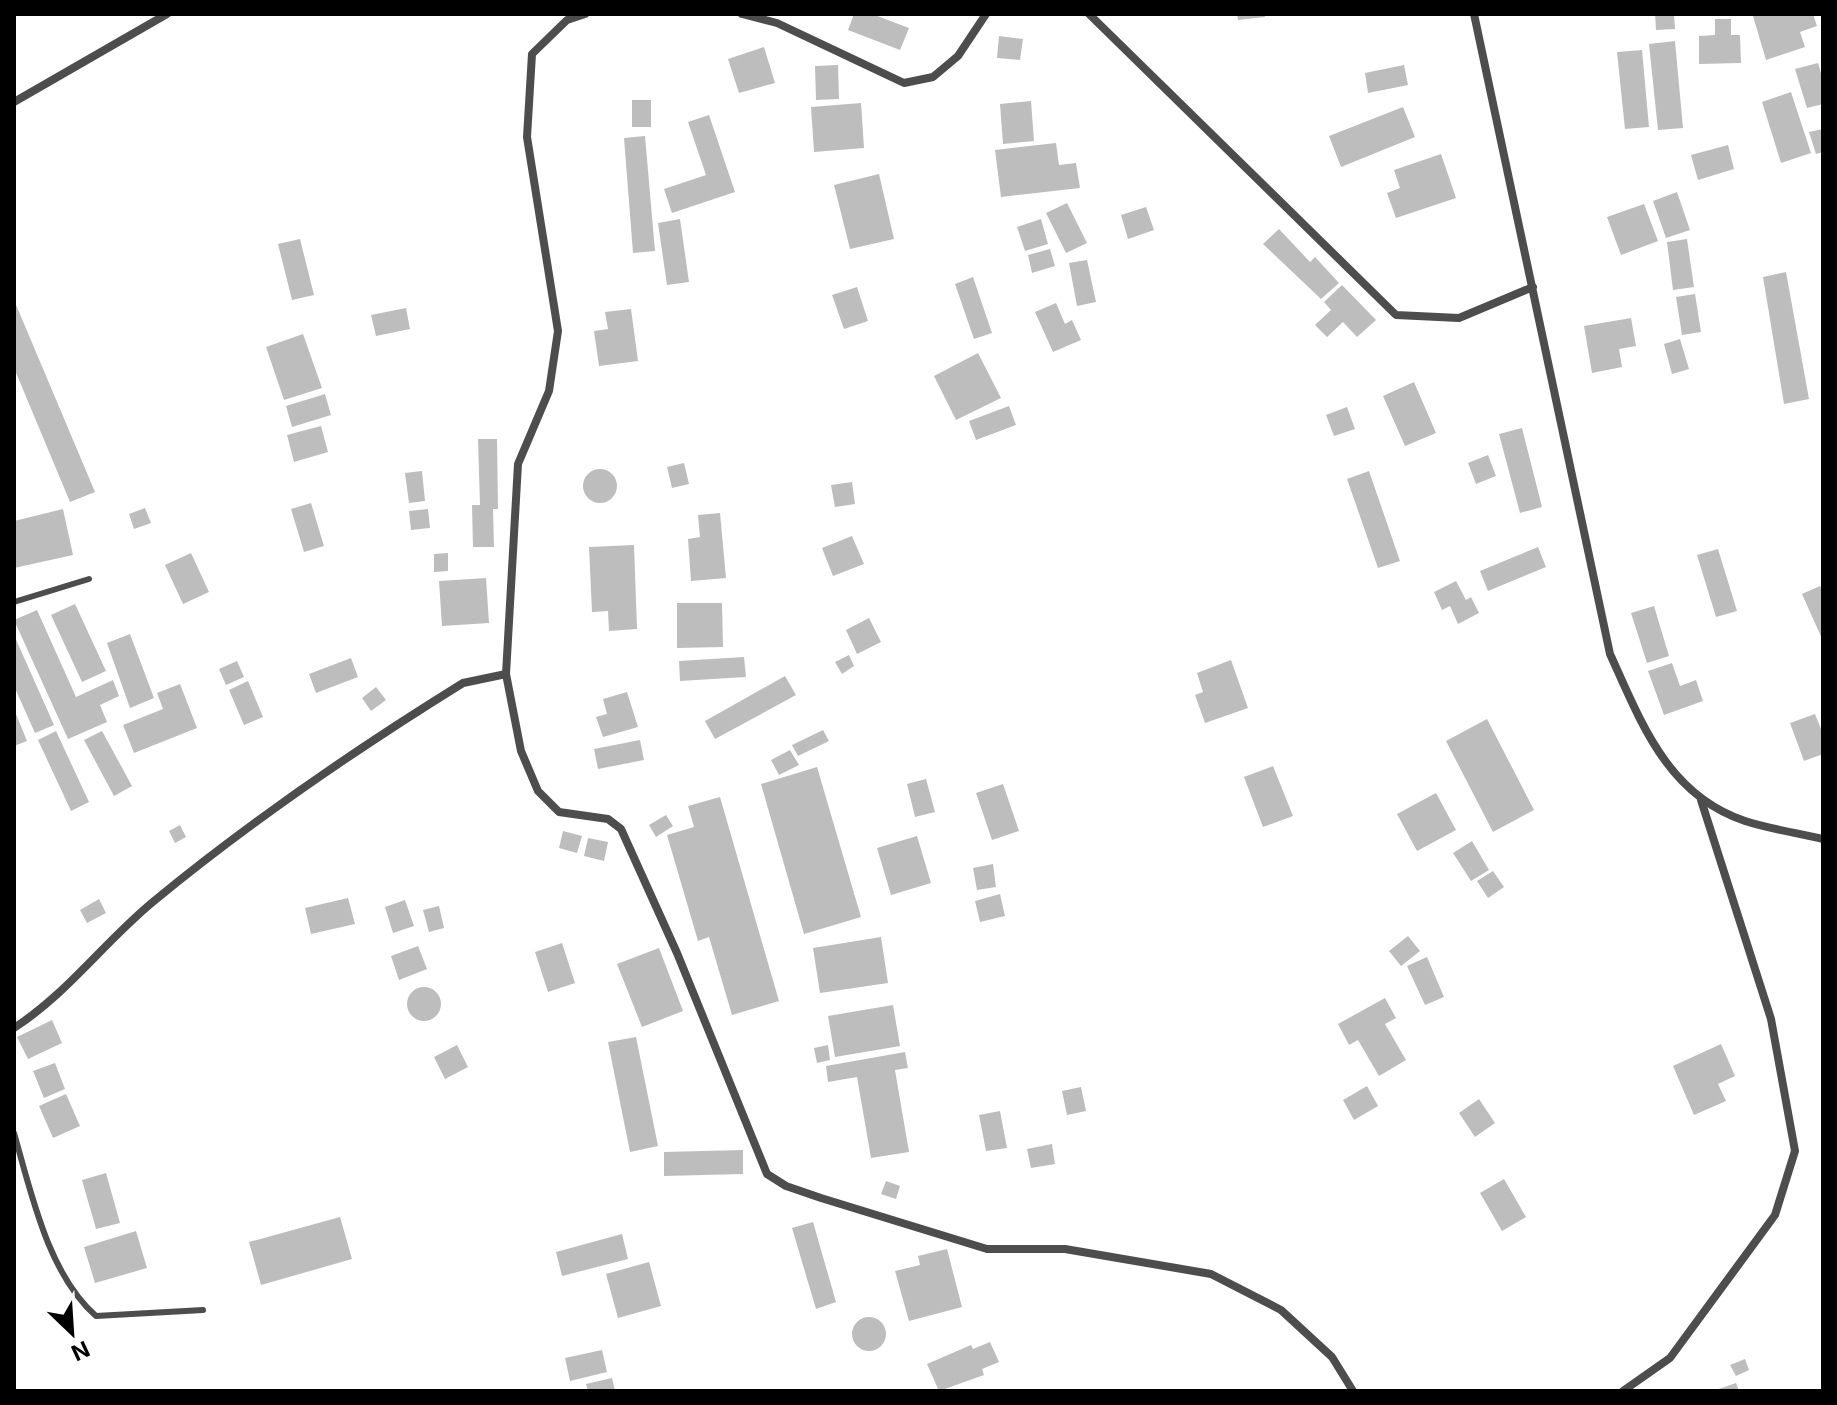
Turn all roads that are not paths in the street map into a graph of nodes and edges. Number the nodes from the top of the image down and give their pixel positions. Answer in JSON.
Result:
{"nodes":[{"id":1,"x":167,"y":14,"type":"edge"},
{"id":2,"x":585,"y":14,"type":"edge"},
{"id":3,"x":742,"y":14,"type":"edge"},
{"id":4,"x":986,"y":14,"type":"edge"},
{"id":5,"x":1089,"y":14,"type":"edge"},
{"id":6,"x":1474,"y":14,"type":"edge"},
{"id":7,"x":14,"y":102,"type":"edge"},
{"id":8,"x":1533,"y":287,"type":"junction"},
{"id":9,"x":89,"y":579,"type":"dead end"},
{"id":10,"x":14,"y":602,"type":"edge"},
{"id":11,"x":506,"y":674,"type":"junction"},
{"id":12,"x":1701,"y":800,"type":"junction"},
{"id":13,"x":1823,"y":839,"type":"edge"},
{"id":14,"x":14,"y":1028,"type":"edge"},
{"id":15,"x":14,"y":1133,"type":"edge"},
{"id":16,"x":203,"y":1310,"type":"dead end"},
{"id":17,"x":1353,"y":1391,"type":"edge"},
{"id":18,"x":1623,"y":1391,"type":"edge"}],
"edges":[{"from":1,"to":7,"type":"street"},
{"from":2,"to":11,"type":"street"},
{"from":3,"to":4,"type":"street"},
{"from":5,"to":8,"type":"street"},
{"from":6,"to":8,"type":"street"},
{"from":8,"to":12,"type":"street"},
{"from":9,"to":10,"type":"lane"},
{"from":11,"to":14,"type":"street"},
{"from":11,"to":17,"type":"street"},
{"from":12,"to":13,"type":"street"},
{"from":12,"to":18,"type":"street"},
{"from":15,"to":16,"type":"lane"}]}
